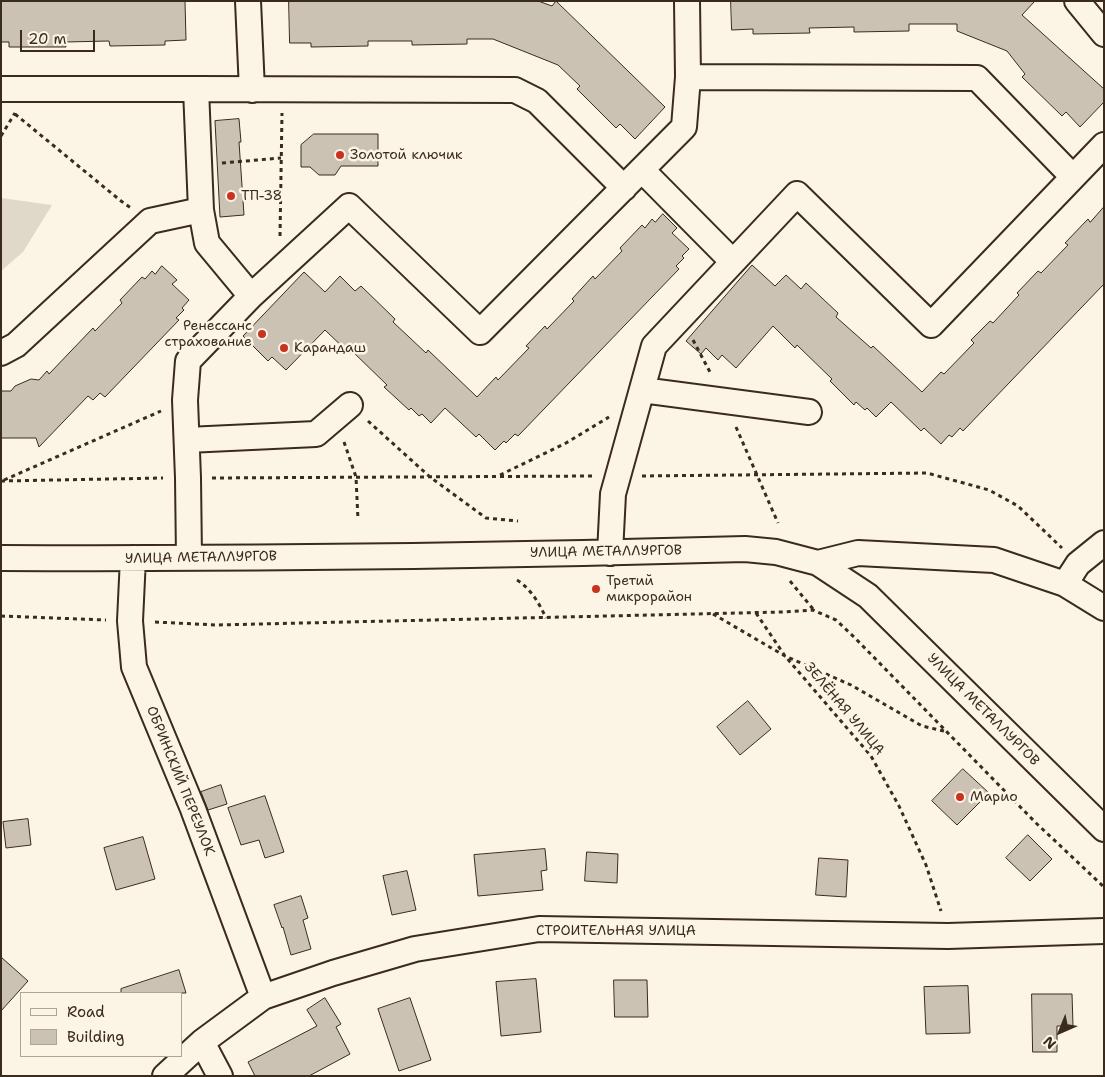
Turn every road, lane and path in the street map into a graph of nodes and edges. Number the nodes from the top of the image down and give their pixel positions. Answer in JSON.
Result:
{"nodes":[{"id":1,"x":248,"y":1,"type":"edge"},
{"id":2,"x":687,"y":1,"type":"edge"},
{"id":3,"x":1077,"y":1,"type":"edge"},
{"id":4,"x":1104,"y":34,"type":"edge"},
{"id":5,"x":688,"y":77,"type":"junction"},
{"id":6,"x":196,"y":89,"type":"junction"},
{"id":7,"x":252,"y":90,"type":"junction"},
{"id":8,"x":282,"y":90,"type":"junction"},
{"id":9,"x":5,"y":99,"type":"edge"},
{"id":10,"x":1104,"y":145,"type":"edge"},
{"id":11,"x":282,"y":158,"type":"junction"},
{"id":12,"x":199,"y":164,"type":"junction"},
{"id":13,"x":642,"y":170,"type":"junction"},
{"id":14,"x":1073,"y":178,"type":"junction"},
{"id":15,"x":624,"y":188,"type":"junction"},
{"id":16,"x":201,"y":210,"type":"junction"},
{"id":17,"x":150,"y":221,"type":"junction"},
{"id":18,"x":733,"y":262,"type":"junction"},
{"id":19,"x":279,"y":271,"type":"junction"},
{"id":20,"x":252,"y":296,"type":"junction"},
{"id":21,"x":1,"y":353,"type":"edge"},
{"id":22,"x":642,"y":390,"type":"junction"},
{"id":23,"x":185,"y":400,"type":"junction"},
{"id":24,"x":342,"y":411,"type":"junction"},
{"id":25,"x":809,"y":412,"type":"dead end"},
{"id":26,"x":610,"y":417,"type":"dead end"},
{"id":27,"x":187,"y":440,"type":"junction"},
{"id":28,"x":430,"y":476,"type":"junction"},
{"id":29,"x":497,"y":476,"type":"junction"},
{"id":30,"x":617,"y":476,"type":"junction"},
{"id":31,"x":356,"y":477,"type":"junction"},
{"id":32,"x":188,"y":478,"type":"junction"},
{"id":33,"x":358,"y":520,"type":"dead end"},
{"id":34,"x":518,"y":521,"type":"dead end"},
{"id":35,"x":1104,"y":543,"type":"edge"},
{"id":36,"x":610,"y":553,"type":"junction"},
{"id":37,"x":1,"y":558,"type":"edge"},
{"id":38,"x":133,"y":558,"type":"junction"},
{"id":39,"x":188,"y":558,"type":"junction"},
{"id":40,"x":818,"y":563,"type":"junction"},
{"id":41,"x":1078,"y":564,"type":"junction"},
{"id":42,"x":788,"y":579,"type":"dead end"},
{"id":43,"x":517,"y":580,"type":"dead end"},
{"id":44,"x":1065,"y":584,"type":"junction"},
{"id":45,"x":1104,"y":608,"type":"edge"},
{"id":46,"x":813,"y":610,"type":"junction"},
{"id":47,"x":756,"y":612,"type":"junction"},
{"id":48,"x":713,"y":613,"type":"junction"},
{"id":49,"x":1,"y":616,"type":"edge"},
{"id":50,"x":546,"y":618,"type":"junction"},
{"id":51,"x":130,"y":620,"type":"junction"},
{"id":52,"x":785,"y":656,"type":"junction"},
{"id":53,"x":948,"y":732,"type":"junction"},
{"id":54,"x":1104,"y":829,"type":"edge"},
{"id":55,"x":1104,"y":888,"type":"edge"},
{"id":56,"x":1104,"y":931,"type":"edge"},
{"id":57,"x":948,"y":936,"type":"junction"},
{"id":58,"x":263,"y":997,"type":"junction"},
{"id":59,"x":202,"y":1042,"type":"junction"},
{"id":60,"x":165,"y":1076,"type":"edge"},
{"id":61,"x":220,"y":1076,"type":"edge"}],
"edges":[{"from":1,"to":7,"type":"street"},
{"from":2,"to":5,"type":"street"},
{"from":3,"to":4,"type":"street"},
{"from":5,"to":13,"type":"street"},
{"from":5,"to":14,"type":"street"},
{"from":6,"to":7,"type":"street"},
{"from":6,"to":9,"type":"street"},
{"from":6,"to":12,"type":"street"},
{"from":7,"to":8,"type":"street"},
{"from":8,"to":11,"type":"path"},
{"from":8,"to":15,"type":"street"},
{"from":9,"to":17,"type":"path"},
{"from":10,"to":14,"type":"street"},
{"from":11,"to":12,"type":"path"},
{"from":11,"to":19,"type":"path"},
{"from":12,"to":16,"type":"street"},
{"from":13,"to":15,"type":"street"},
{"from":13,"to":18,"type":"street"},
{"from":14,"to":18,"type":"street"},
{"from":15,"to":19,"type":"street"},
{"from":16,"to":17,"type":"street"},
{"from":16,"to":20,"type":"street"},
{"from":17,"to":21,"type":"street"},
{"from":18,"to":22,"type":"street"},
{"from":19,"to":20,"type":"street"},
{"from":20,"to":23,"type":"street"},
{"from":22,"to":25,"type":"street"},
{"from":22,"to":30,"type":"street"},
{"from":23,"to":27,"type":"street"},
{"from":23,"to":32,"type":"path"},
{"from":24,"to":27,"type":"street"},
{"from":24,"to":28,"type":"path"},
{"from":24,"to":31,"type":"path"},
{"from":26,"to":29,"type":"path"},
{"from":27,"to":32,"type":"street"},
{"from":28,"to":29,"type":"path"},
{"from":28,"to":31,"type":"path"},
{"from":28,"to":34,"type":"path"},
{"from":29,"to":30,"type":"path"},
{"from":30,"to":36,"type":"street"},
{"from":30,"to":41,"type":"path"},
{"from":31,"to":32,"type":"path"},
{"from":31,"to":33,"type":"path"},
{"from":32,"to":39,"type":"street"},
{"from":35,"to":41,"type":"street"},
{"from":36,"to":39,"type":"street","name":"УЛИЦА МЕТАЛЛУРГОВ"},
{"from":36,"to":40,"type":"street","name":"УЛИЦА МЕТАЛЛУРГОВ"},
{"from":37,"to":38,"type":"street","name":"УЛИЦА МЕТАЛЛУРГОВ"},
{"from":38,"to":39,"type":"street","name":"УЛИЦА МЕТАЛЛУРГОВ"},
{"from":38,"to":51,"type":"street","name":"ОБРИНСКИЙ ПЕРЕУЛОК"},
{"from":40,"to":44,"type":"street"},
{"from":40,"to":54,"type":"street","name":"УЛИЦА МЕТАЛЛУРГОВ"},
{"from":41,"to":44,"type":"street"},
{"from":42,"to":46,"type":"path"},
{"from":43,"to":50,"type":"path"},
{"from":44,"to":45,"type":"street"},
{"from":46,"to":47,"type":"path"},
{"from":46,"to":53,"type":"path"},
{"from":47,"to":48,"type":"path"},
{"from":47,"to":52,"type":"path","name":"ЗЕЛЁНАЯ УЛИЦА"},
{"from":48,"to":50,"type":"path"},
{"from":48,"to":52,"type":"path"},
{"from":49,"to":51,"type":"path"},
{"from":50,"to":51,"type":"path"},
{"from":51,"to":58,"type":"street","name":"ОБРИНСКИЙ ПЕРЕУЛОК"},
{"from":52,"to":53,"type":"path"},
{"from":52,"to":57,"type":"path","name":"ЗЕЛЁНАЯ УЛИЦА"},
{"from":53,"to":55,"type":"path"},
{"from":56,"to":57,"type":"street","name":"СТРОИТЕЛЬНАЯ УЛИЦА"},
{"from":57,"to":58,"type":"street","name":"СТРОИТЕЛЬНАЯ УЛИЦА"},
{"from":58,"to":59,"type":"street","name":"СТРОИТЕЛЬНАЯ УЛИЦА"},
{"from":59,"to":60,"type":"street","name":"СТРОИТЕЛЬНАЯ УЛИЦА"},
{"from":59,"to":61,"type":"street"}]}
